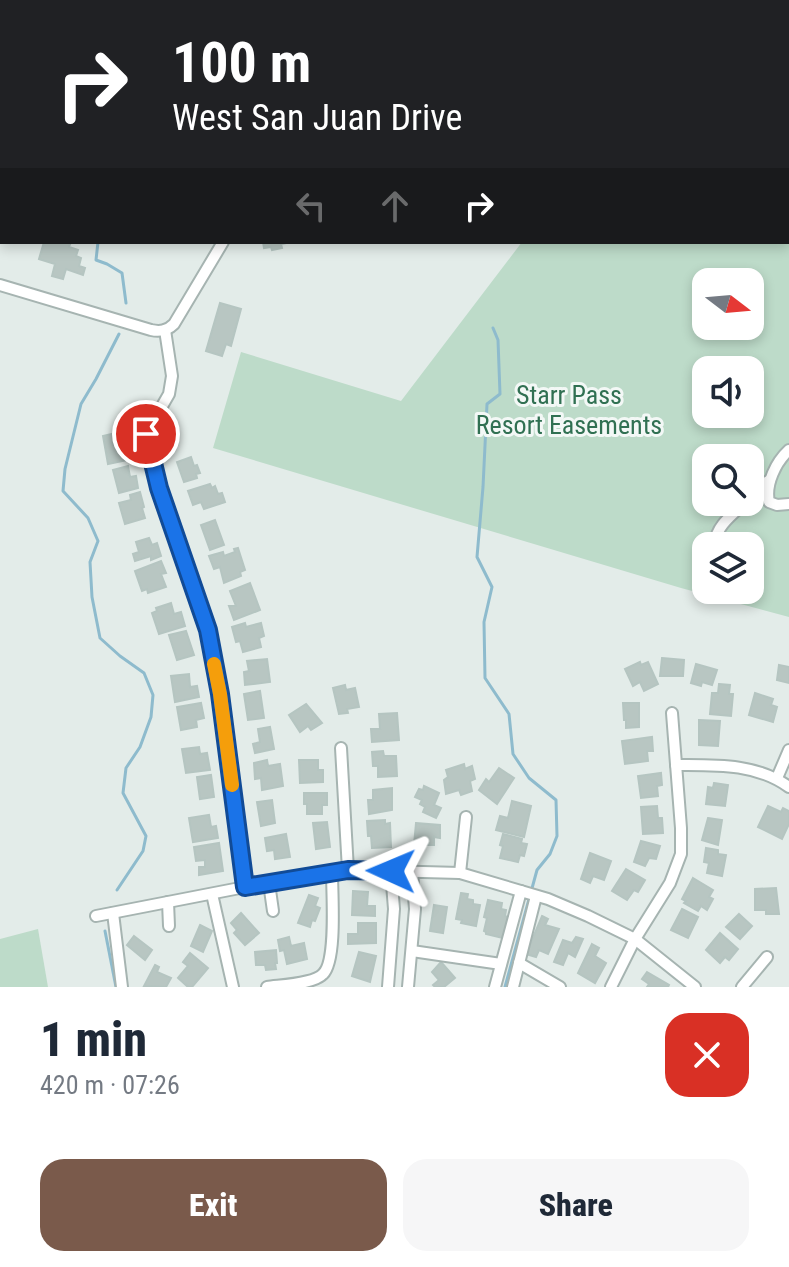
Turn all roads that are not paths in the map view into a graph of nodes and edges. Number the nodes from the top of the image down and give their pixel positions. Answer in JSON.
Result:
{"nodes":[{"id":1,"x":222,"y":244,"type":"edge"},
{"id":2,"x":0,"y":285,"type":"edge"},
{"id":3,"x":164,"y":331,"type":"junction"},
{"id":4,"x":789,"y":450,"type":"edge"},
{"id":5,"x":770,"y":480,"type":"junction"},
{"id":6,"x":764,"y":483,"type":"edge"},
{"id":7,"x":789,"y":504,"type":"edge"},
{"id":8,"x":731,"y":516,"type":"edge"},
{"id":9,"x":718,"y":532,"type":"edge"},
{"id":10,"x":672,"y":713,"type":"dead end"},
{"id":11,"x":341,"y":748,"type":"dead end"},
{"id":12,"x":789,"y":750,"type":"edge"},
{"id":13,"x":676,"y":765,"type":"junction"},
{"id":14,"x":777,"y":778,"type":"junction"},
{"id":15,"x":789,"y":787,"type":"edge"},
{"id":16,"x":466,"y":817,"type":"dead end"},
{"id":17,"x":348,"y":870,"type":"junction"},
{"id":18,"x":391,"y":871,"type":"junction"},
{"id":19,"x":412,"y":871,"type":"junction"},
{"id":20,"x":332,"y":873,"type":"junction"},
{"id":21,"x":460,"y":873,"type":"junction"},
{"id":22,"x":269,"y":883,"type":"junction"},
{"id":23,"x":245,"y":887,"type":"junction"},
{"id":24,"x":521,"y":891,"type":"junction"},
{"id":25,"x":212,"y":894,"type":"junction"},
{"id":26,"x":536,"y":896,"type":"junction"},
{"id":27,"x":168,"y":902,"type":"junction"},
{"id":28,"x":273,"y":911,"type":"dead end"},
{"id":29,"x":113,"y":913,"type":"junction"},
{"id":30,"x":96,"y":916,"type":"dead end"},
{"id":31,"x":169,"y":926,"type":"dead end"},
{"id":32,"x":635,"y":939,"type":"junction"},
{"id":33,"x":412,"y":951,"type":"junction"},
{"id":34,"x":767,"y":957,"type":"dead end"},
{"id":35,"x":519,"y":963,"type":"junction"},
{"id":36,"x":501,"y":964,"type":"junction"},
{"id":37,"x":321,"y":982,"type":"edge"},
{"id":38,"x":122,"y":987,"type":"edge"},
{"id":39,"x":233,"y":987,"type":"edge"},
{"id":40,"x":267,"y":987,"type":"edge"},
{"id":41,"x":388,"y":987,"type":"edge"},
{"id":42,"x":408,"y":987,"type":"edge"},
{"id":43,"x":495,"y":987,"type":"edge"},
{"id":44,"x":513,"y":987,"type":"edge"},
{"id":45,"x":560,"y":987,"type":"edge"},
{"id":46,"x":611,"y":987,"type":"edge"},
{"id":47,"x":695,"y":987,"type":"edge"},
{"id":48,"x":742,"y":987,"type":"edge"}],
"edges":[{"from":1,"to":3,"type":"street"},
{"from":2,"to":3,"type":"street"},
{"from":3,"to":23,"type":"street"},
{"from":4,"to":5,"type":"street"},
{"from":5,"to":6,"type":"street"},
{"from":5,"to":7,"type":"street"},
{"from":8,"to":9,"type":"street"},
{"from":10,"to":13,"type":"street"},
{"from":11,"to":17,"type":"street"},
{"from":12,"to":14,"type":"street"},
{"from":13,"to":14,"type":"street"},
{"from":13,"to":32,"type":"street"},
{"from":14,"to":15,"type":"street"},
{"from":16,"to":21,"type":"street"},
{"from":17,"to":18,"type":"street"},
{"from":17,"to":20,"type":"street"},
{"from":18,"to":19,"type":"street"},
{"from":18,"to":41,"type":"street"},
{"from":19,"to":21,"type":"street"},
{"from":19,"to":33,"type":"street"},
{"from":20,"to":22,"type":"street"},
{"from":20,"to":37,"type":"street"},
{"from":21,"to":24,"type":"street"},
{"from":22,"to":23,"type":"street"},
{"from":22,"to":28,"type":"street"},
{"from":23,"to":25,"type":"street"},
{"from":24,"to":26,"type":"street"},
{"from":24,"to":36,"type":"street"},
{"from":25,"to":27,"type":"street"},
{"from":25,"to":39,"type":"street"},
{"from":26,"to":32,"type":"street"},
{"from":26,"to":35,"type":"street"},
{"from":27,"to":29,"type":"street"},
{"from":27,"to":31,"type":"street"},
{"from":29,"to":30,"type":"street"},
{"from":29,"to":38,"type":"street"},
{"from":32,"to":46,"type":"street"},
{"from":32,"to":47,"type":"street"},
{"from":33,"to":36,"type":"street"},
{"from":33,"to":42,"type":"street"},
{"from":34,"to":48,"type":"street"},
{"from":35,"to":44,"type":"street"},
{"from":35,"to":45,"type":"street"},
{"from":36,"to":43,"type":"street"},
{"from":37,"to":40,"type":"street"}]}
